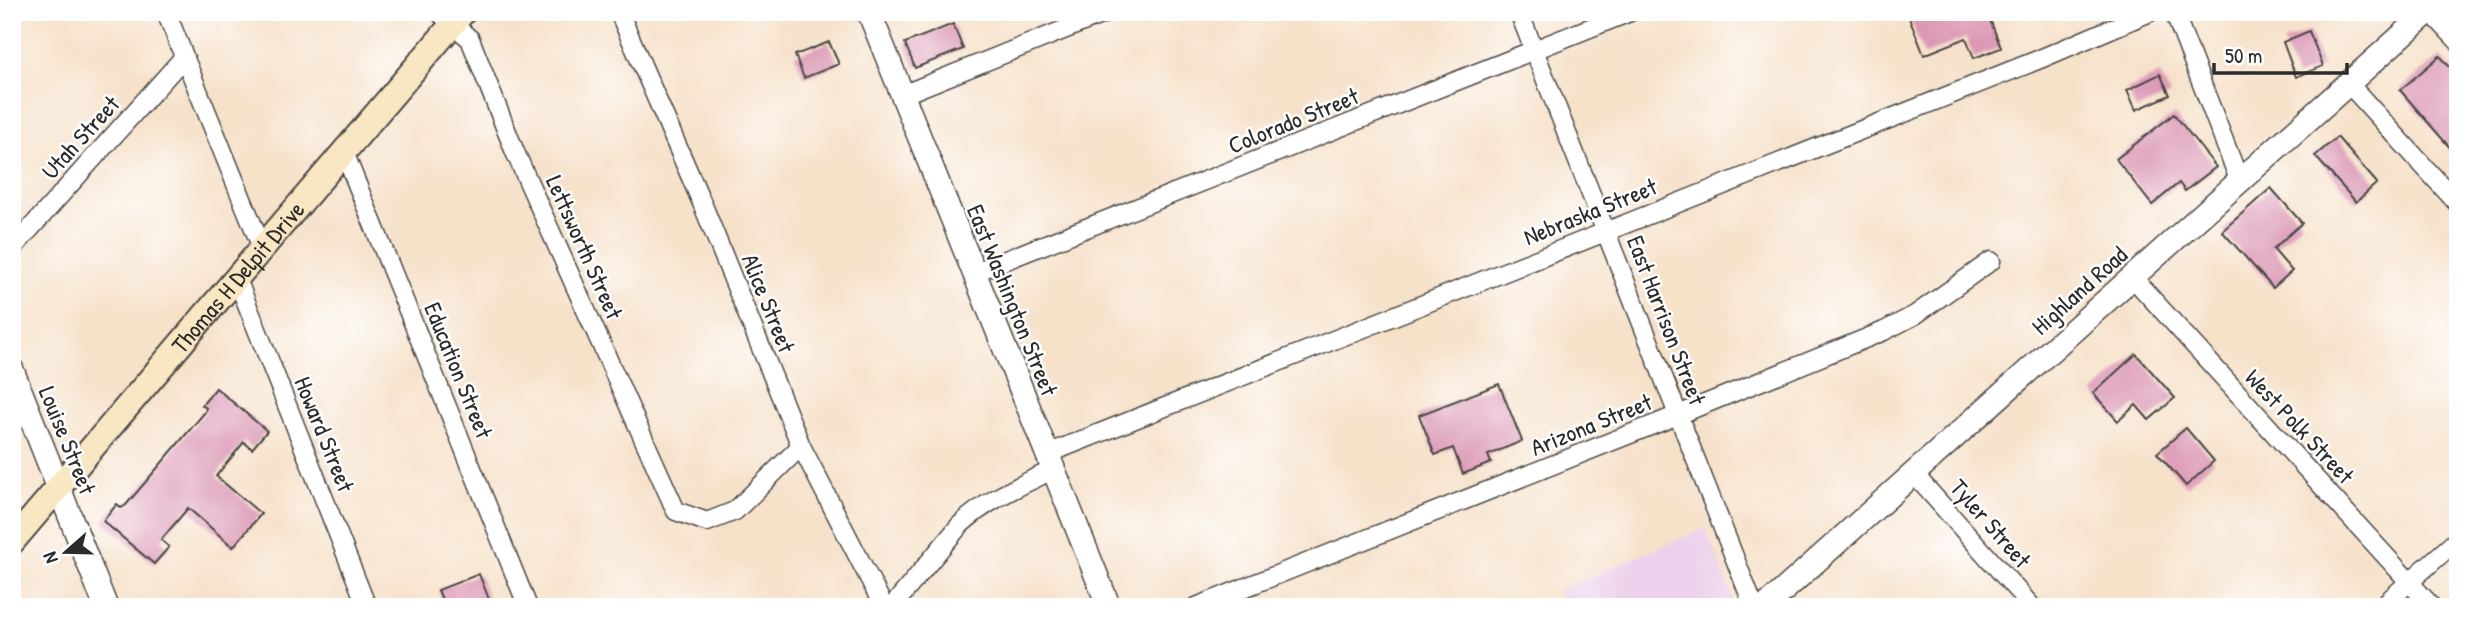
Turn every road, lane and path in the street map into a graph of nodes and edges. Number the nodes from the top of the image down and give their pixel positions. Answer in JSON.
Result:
{"nodes":[{"id":1,"x":166,"y":12,"type":"edge"},
{"id":2,"x":619,"y":12,"type":"edge"},
{"id":3,"x":869,"y":12,"type":"edge"},
{"id":4,"x":1108,"y":12,"type":"edge"},
{"id":5,"x":1519,"y":12,"type":"edge"},
{"id":6,"x":1630,"y":12,"type":"edge"},
{"id":7,"x":2150,"y":12,"type":"edge"},
{"id":8,"x":2174,"y":12,"type":"edge"},
{"id":9,"x":2430,"y":12,"type":"edge"},
{"id":10,"x":452,"y":16,"type":"edge"},
{"id":11,"x":2458,"y":41,"type":"edge"},
{"id":12,"x":1535,"y":50,"type":"junction"},
{"id":13,"x":184,"y":57,"type":"junction"},
{"id":14,"x":2349,"y":84,"type":"junction"},
{"id":15,"x":902,"y":95,"type":"junction"},
{"id":16,"x":344,"y":152,"type":"junction"},
{"id":17,"x":2240,"y":182,"type":"junction"},
{"id":18,"x":2458,"y":204,"type":"edge"},
{"id":19,"x":1607,"y":231,"type":"junction"},
{"id":20,"x":262,"y":248,"type":"junction"},
{"id":21,"x":12,"y":250,"type":"edge"},
{"id":22,"x":1991,"y":261,"type":"dead end"},
{"id":23,"x":973,"y":273,"type":"junction"},
{"id":24,"x":2133,"y":278,"type":"junction"},
{"id":25,"x":237,"y":279,"type":"junction"},
{"id":26,"x":12,"y":370,"type":"edge"},
{"id":27,"x":1678,"y":415,"type":"junction"},
{"id":28,"x":802,"y":446,"type":"junction"},
{"id":29,"x":1051,"y":461,"type":"junction"},
{"id":30,"x":1913,"y":473,"type":"junction"},
{"id":31,"x":59,"y":488,"type":"junction"},
{"id":32,"x":2458,"y":539,"type":"edge"},
{"id":33,"x":12,"y":542,"type":"edge"},
{"id":34,"x":2410,"y":581,"type":"junction"},
{"id":35,"x":106,"y":607,"type":"edge"},
{"id":36,"x":367,"y":607,"type":"edge"},
{"id":37,"x":528,"y":607,"type":"edge"},
{"id":38,"x":886,"y":607,"type":"edge"},
{"id":39,"x":892,"y":607,"type":"edge"},
{"id":40,"x":1109,"y":607,"type":"edge"},
{"id":41,"x":1196,"y":607,"type":"edge"},
{"id":42,"x":1754,"y":607,"type":"edge"},
{"id":43,"x":1765,"y":607,"type":"edge"},
{"id":44,"x":2032,"y":607,"type":"edge"},
{"id":45,"x":2381,"y":607,"type":"edge"},
{"id":46,"x":2432,"y":607,"type":"edge"}],
"edges":[{"from":1,"to":13,"type":"street"},
{"from":2,"to":28,"type":"street","name":"Alice Street"},
{"from":3,"to":15,"type":"street","name":"East Washington Street"},
{"from":4,"to":15,"type":"street"},
{"from":5,"to":12,"type":"street","name":"East Harrison Street"},
{"from":6,"to":12,"type":"street","name":"Colorado Street"},
{"from":7,"to":19,"type":"street","name":"Nebraska Street"},
{"from":8,"to":17,"type":"street"},
{"from":9,"to":11,"type":"street"},
{"from":9,"to":14,"type":"street","name":"Highland Road"},
{"from":10,"to":16,"type":"main road","name":"Thomas H Delpit Drive"},
{"from":10,"to":28,"type":"street","name":"Lettsworth Street"},
{"from":12,"to":19,"type":"street","name":"East Harrison Street"},
{"from":12,"to":23,"type":"street","name":"Colorado Street"},
{"from":13,"to":20,"type":"street"},
{"from":13,"to":21,"type":"street","name":"Utah Street"},
{"from":14,"to":17,"type":"street","name":"Highland Road"},
{"from":14,"to":18,"type":"street"},
{"from":15,"to":23,"type":"street","name":"East Washington Street"},
{"from":16,"to":20,"type":"main road","name":"Thomas H Delpit Drive"},
{"from":16,"to":37,"type":"street","name":"Education Street"},
{"from":17,"to":24,"type":"street","name":"Highland Road"},
{"from":19,"to":27,"type":"street","name":"East Harrison Street"},
{"from":19,"to":29,"type":"street","name":"Nebraska Street"},
{"from":20,"to":25,"type":"main road","name":"Thomas H Delpit Drive"},
{"from":22,"to":27,"type":"street","name":"Arizona Street"},
{"from":23,"to":29,"type":"street","name":"East Washington Street"},
{"from":24,"to":30,"type":"street","name":"Highland Road"},
{"from":24,"to":34,"type":"street","name":"West Polk Street"},
{"from":25,"to":31,"type":"main road","name":"Thomas H Delpit Drive"},
{"from":25,"to":36,"type":"street","name":"Howard Street"},
{"from":26,"to":31,"type":"street","name":"Louise Street"},
{"from":27,"to":41,"type":"street","name":"Arizona Street"},
{"from":27,"to":42,"type":"street","name":"East Harrison Street"},
{"from":28,"to":38,"type":"street","name":"Alice Street"},
{"from":29,"to":39,"type":"street","name":"Nebraska Street"},
{"from":29,"to":40,"type":"street","name":"East Washington Street"},
{"from":30,"to":43,"type":"street","name":"Highland Road"},
{"from":30,"to":44,"type":"street","name":"Tyler Street"},
{"from":31,"to":33,"type":"main road","name":"Thomas H Delpit Drive"},
{"from":31,"to":35,"type":"street","name":"Louise Street"},
{"from":32,"to":34,"type":"street"},
{"from":34,"to":45,"type":"street"},
{"from":34,"to":46,"type":"street","name":"West Polk Street"}]}
